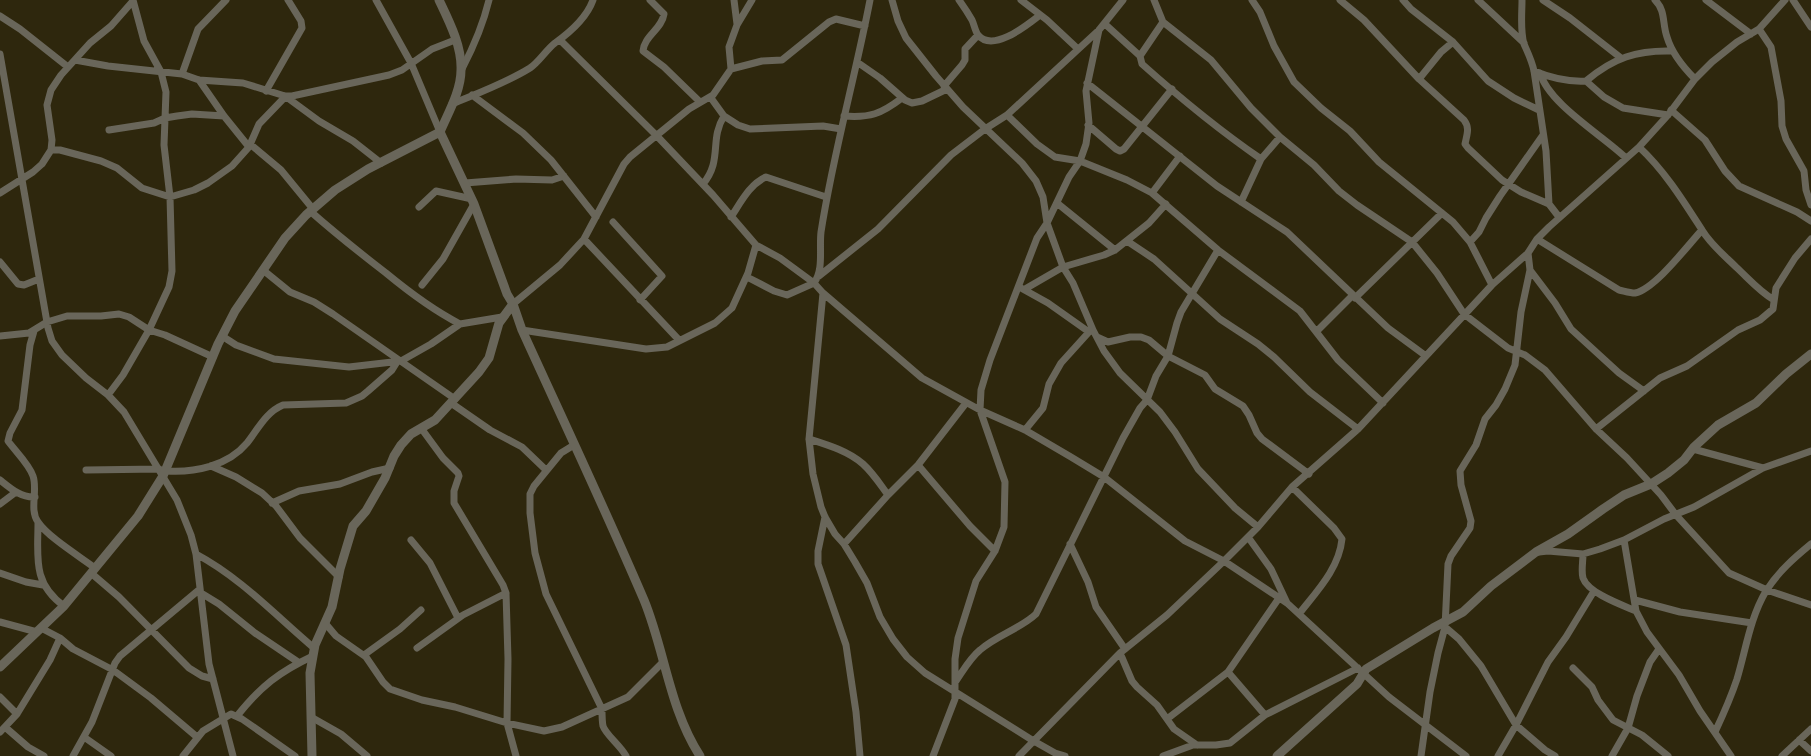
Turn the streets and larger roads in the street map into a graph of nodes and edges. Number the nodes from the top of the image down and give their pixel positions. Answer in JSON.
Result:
{"nodes":[{"id":1,"x":226,"y":0,"type":"edge"},
{"id":2,"x":288,"y":0,"type":"edge"},
{"id":3,"x":376,"y":0,"type":"edge"},
{"id":4,"x":439,"y":0,"type":"edge"},
{"id":5,"x":489,"y":0,"type":"edge"},
{"id":6,"x":593,"y":0,"type":"edge"},
{"id":7,"x":650,"y":0,"type":"edge"},
{"id":8,"x":734,"y":0,"type":"edge"},
{"id":9,"x":752,"y":0,"type":"edge"},
{"id":10,"x":870,"y":0,"type":"edge"},
{"id":11,"x":892,"y":0,"type":"edge"},
{"id":12,"x":960,"y":0,"type":"edge"},
{"id":13,"x":1021,"y":0,"type":"edge"},
{"id":14,"x":1124,"y":0,"type":"edge"},
{"id":15,"x":1154,"y":0,"type":"edge"},
{"id":16,"x":1252,"y":0,"type":"edge"},
{"id":17,"x":1340,"y":0,"type":"edge"},
{"id":18,"x":1403,"y":0,"type":"edge"},
{"id":19,"x":1478,"y":0,"type":"edge"},
{"id":20,"x":1522,"y":0,"type":"edge"},
{"id":21,"x":1543,"y":0,"type":"edge"},
{"id":22,"x":1655,"y":0,"type":"edge"},
{"id":23,"x":1706,"y":0,"type":"edge"},
{"id":24,"x":1785,"y":0,"type":"edge"},
{"id":25,"x":1793,"y":0,"type":"edge"},
{"id":26,"x":133,"y":1,"type":"edge"},
{"id":27,"x":1040,"y":15,"type":"junction"},
{"id":28,"x":0,"y":16,"type":"edge"},
{"id":29,"x":1163,"y":22,"type":"junction"},
{"id":30,"x":737,"y":25,"type":"junction"},
{"id":31,"x":865,"y":26,"type":"junction"},
{"id":32,"x":1102,"y":27,"type":"junction"},
{"id":33,"x":1811,"y":27,"type":"edge"},
{"id":34,"x":1759,"y":29,"type":"junction"},
{"id":35,"x":1751,"y":34,"type":"junction"},
{"id":36,"x":978,"y":35,"type":"junction"},
{"id":37,"x":455,"y":40,"type":"junction"},
{"id":38,"x":560,"y":40,"type":"junction"},
{"id":39,"x":1453,"y":42,"type":"junction"},
{"id":40,"x":1524,"y":43,"type":"junction"},
{"id":41,"x":1078,"y":48,"type":"junction"},
{"id":42,"x":1672,"y":51,"type":"junction"},
{"id":43,"x":0,"y":54,"type":"edge"},
{"id":44,"x":1140,"y":56,"type":"junction"},
{"id":45,"x":1621,"y":58,"type":"junction"},
{"id":46,"x":75,"y":60,"type":"junction"},
{"id":47,"x":857,"y":62,"type":"junction"},
{"id":48,"x":411,"y":63,"type":"junction"},
{"id":49,"x":68,"y":67,"type":"junction"},
{"id":50,"x":731,"y":69,"type":"junction"},
{"id":51,"x":461,"y":70,"type":"junction"},
{"id":52,"x":161,"y":72,"type":"junction"},
{"id":53,"x":1537,"y":72,"type":"junction"},
{"id":54,"x":182,"y":74,"type":"junction"},
{"id":55,"x":1419,"y":79,"type":"junction"},
{"id":56,"x":1695,"y":79,"type":"junction"},
{"id":57,"x":199,"y":80,"type":"junction"},
{"id":58,"x":1586,"y":80,"type":"junction"},
{"id":59,"x":1088,"y":83,"type":"junction"},
{"id":60,"x":945,"y":88,"type":"junction"},
{"id":61,"x":1172,"y":89,"type":"junction"},
{"id":62,"x":266,"y":91,"type":"junction"},
{"id":63,"x":472,"y":95,"type":"junction"},
{"id":64,"x":285,"y":96,"type":"junction"},
{"id":65,"x":711,"y":98,"type":"junction"},
{"id":66,"x":902,"y":98,"type":"junction"},
{"id":67,"x":700,"y":102,"type":"junction"},
{"id":68,"x":452,"y":104,"type":"junction"},
{"id":69,"x":1539,"y":110,"type":"junction"},
{"id":70,"x":1669,"y":113,"type":"junction"},
{"id":71,"x":224,"y":116,"type":"junction"},
{"id":72,"x":724,"y":116,"type":"junction"},
{"id":73,"x":844,"y":116,"type":"junction"},
{"id":74,"x":1007,"y":116,"type":"junction"},
{"id":75,"x":165,"y":118,"type":"junction"},
{"id":76,"x":1088,"y":125,"type":"junction"},
{"id":77,"x":1142,"y":126,"type":"junction"},
{"id":78,"x":985,"y":128,"type":"junction"},
{"id":79,"x":841,"y":129,"type":"junction"},
{"id":80,"x":109,"y":130,"type":"dead end"},
{"id":81,"x":440,"y":132,"type":"junction"},
{"id":82,"x":656,"y":135,"type":"junction"},
{"id":83,"x":1544,"y":135,"type":"junction"},
{"id":84,"x":1280,"y":137,"type":"junction"},
{"id":85,"x":250,"y":146,"type":"junction"},
{"id":86,"x":1640,"y":148,"type":"junction"},
{"id":87,"x":51,"y":150,"type":"junction"},
{"id":88,"x":1180,"y":156,"type":"junction"},
{"id":89,"x":1261,"y":158,"type":"junction"},
{"id":90,"x":1626,"y":158,"type":"junction"},
{"id":91,"x":1080,"y":161,"type":"junction"},
{"id":92,"x":381,"y":163,"type":"junction"},
{"id":93,"x":564,"y":176,"type":"junction"},
{"id":94,"x":23,"y":179,"type":"junction"},
{"id":95,"x":465,"y":183,"type":"junction"},
{"id":96,"x":703,"y":184,"type":"junction"},
{"id":97,"x":1508,"y":185,"type":"junction"},
{"id":98,"x":0,"y":193,"type":"edge"},
{"id":99,"x":1152,"y":193,"type":"junction"},
{"id":100,"x":170,"y":197,"type":"junction"},
{"id":101,"x":826,"y":197,"type":"junction"},
{"id":102,"x":473,"y":202,"type":"junction"},
{"id":103,"x":1241,"y":202,"type":"junction"},
{"id":104,"x":1057,"y":203,"type":"junction"},
{"id":105,"x":1166,"y":204,"type":"junction"},
{"id":106,"x":1548,"y":204,"type":"junction"},
{"id":107,"x":1811,"y":205,"type":"edge"},
{"id":108,"x":420,"y":207,"type":"dead end"},
{"id":109,"x":312,"y":210,"type":"junction"},
{"id":110,"x":1442,"y":213,"type":"junction"},
{"id":111,"x":596,"y":217,"type":"junction"},
{"id":112,"x":731,"y":217,"type":"junction"},
{"id":113,"x":1559,"y":217,"type":"junction"},
{"id":114,"x":1811,"y":221,"type":"edge"},
{"id":115,"x":613,"y":222,"type":"dead end"},
{"id":116,"x":1047,"y":223,"type":"junction"},
{"id":117,"x":1702,"y":230,"type":"junction"},
{"id":118,"x":584,"y":239,"type":"junction"},
{"id":119,"x":1537,"y":239,"type":"junction"},
{"id":120,"x":1811,"y":239,"type":"edge"},
{"id":121,"x":1127,"y":241,"type":"junction"},
{"id":122,"x":1412,"y":242,"type":"junction"},
{"id":123,"x":1470,"y":242,"type":"junction"},
{"id":124,"x":756,"y":244,"type":"junction"},
{"id":125,"x":1115,"y":250,"type":"junction"},
{"id":126,"x":1218,"y":250,"type":"junction"},
{"id":127,"x":1528,"y":253,"type":"junction"},
{"id":128,"x":0,"y":262,"type":"edge"},
{"id":129,"x":1063,"y":267,"type":"junction"},
{"id":130,"x":263,"y":270,"type":"junction"},
{"id":131,"x":1530,"y":270,"type":"junction"},
{"id":132,"x":819,"y":276,"type":"junction"},
{"id":133,"x":746,"y":277,"type":"junction"},
{"id":134,"x":39,"y":279,"type":"junction"},
{"id":135,"x":814,"y":283,"type":"junction"},
{"id":136,"x":422,"y":285,"type":"dead end"},
{"id":137,"x":1492,"y":285,"type":"junction"},
{"id":138,"x":1022,"y":288,"type":"junction"},
{"id":139,"x":823,"y":293,"type":"junction"},
{"id":140,"x":1191,"y":294,"type":"junction"},
{"id":141,"x":1354,"y":297,"type":"junction"},
{"id":142,"x":640,"y":300,"type":"junction"},
{"id":143,"x":1774,"y":300,"type":"junction"},
{"id":144,"x":513,"y":304,"type":"junction"},
{"id":145,"x":1464,"y":314,"type":"junction"},
{"id":146,"x":502,"y":317,"type":"junction"},
{"id":147,"x":47,"y":322,"type":"junction"},
{"id":148,"x":460,"y":324,"type":"junction"},
{"id":149,"x":34,"y":330,"type":"junction"},
{"id":150,"x":149,"y":330,"type":"junction"},
{"id":151,"x":522,"y":330,"type":"junction"},
{"id":152,"x":1317,"y":331,"type":"junction"},
{"id":153,"x":1093,"y":333,"type":"junction"},
{"id":154,"x":0,"y":336,"type":"edge"},
{"id":155,"x":222,"y":336,"type":"junction"},
{"id":156,"x":679,"y":340,"type":"junction"},
{"id":157,"x":1516,"y":352,"type":"junction"},
{"id":158,"x":1811,"y":354,"type":"edge"},
{"id":159,"x":1168,"y":356,"type":"junction"},
{"id":160,"x":1426,"y":356,"type":"junction"},
{"id":161,"x":213,"y":357,"type":"junction"},
{"id":162,"x":399,"y":362,"type":"junction"},
{"id":163,"x":1644,"y":392,"type":"junction"},
{"id":164,"x":108,"y":395,"type":"junction"},
{"id":165,"x":1147,"y":400,"type":"junction"},
{"id":166,"x":453,"y":401,"type":"junction"},
{"id":167,"x":966,"y":403,"type":"junction"},
{"id":168,"x":1383,"y":403,"type":"junction"},
{"id":169,"x":980,"y":410,"type":"junction"},
{"id":170,"x":420,"y":428,"type":"junction"},
{"id":171,"x":1358,"y":429,"type":"junction"},
{"id":172,"x":1596,"y":429,"type":"junction"},
{"id":173,"x":1025,"y":430,"type":"junction"},
{"id":174,"x":809,"y":439,"type":"junction"},
{"id":175,"x":574,"y":445,"type":"junction"},
{"id":176,"x":1693,"y":449,"type":"junction"},
{"id":177,"x":1811,"y":451,"type":"edge"},
{"id":178,"x":918,"y":465,"type":"junction"},
{"id":179,"x":211,"y":466,"type":"junction"},
{"id":180,"x":390,"y":468,"type":"junction"},
{"id":181,"x":1763,"y":468,"type":"junction"},
{"id":182,"x":86,"y":470,"type":"dead end"},
{"id":183,"x":546,"y":470,"type":"junction"},
{"id":184,"x":162,"y":472,"type":"junction"},
{"id":185,"x":1309,"y":474,"type":"junction"},
{"id":186,"x":1104,"y":478,"type":"junction"},
{"id":187,"x":0,"y":480,"type":"edge"},
{"id":188,"x":1651,"y":484,"type":"junction"},
{"id":189,"x":1292,"y":487,"type":"junction"},
{"id":190,"x":16,"y":492,"type":"junction"},
{"id":191,"x":888,"y":495,"type":"junction"},
{"id":192,"x":35,"y":498,"type":"junction"},
{"id":193,"x":272,"y":503,"type":"junction"},
{"id":194,"x":0,"y":504,"type":"edge"},
{"id":195,"x":1676,"y":515,"type":"junction"},
{"id":196,"x":825,"y":517,"type":"junction"},
{"id":197,"x":38,"y":522,"type":"junction"},
{"id":198,"x":1258,"y":527,"type":"junction"},
{"id":199,"x":835,"y":534,"type":"junction"},
{"id":200,"x":821,"y":537,"type":"junction"},
{"id":201,"x":1248,"y":537,"type":"junction"},
{"id":202,"x":411,"y":540,"type":"dead end"},
{"id":203,"x":1624,"y":540,"type":"junction"},
{"id":204,"x":844,"y":544,"type":"junction"},
{"id":205,"x":1070,"y":544,"type":"junction"},
{"id":206,"x":1811,"y":544,"type":"edge"},
{"id":207,"x":995,"y":551,"type":"junction"},
{"id":208,"x":1536,"y":552,"type":"junction"},
{"id":209,"x":196,"y":554,"type":"junction"},
{"id":210,"x":1583,"y":554,"type":"junction"},
{"id":211,"x":1224,"y":562,"type":"junction"},
{"id":212,"x":93,"y":570,"type":"junction"},
{"id":213,"x":0,"y":573,"type":"edge"},
{"id":214,"x":339,"y":577,"type":"junction"},
{"id":215,"x":43,"y":585,"type":"junction"},
{"id":216,"x":1767,"y":590,"type":"junction"},
{"id":217,"x":200,"y":591,"type":"junction"},
{"id":218,"x":1594,"y":591,"type":"junction"},
{"id":219,"x":506,"y":593,"type":"junction"},
{"id":220,"x":1280,"y":598,"type":"junction"},
{"id":221,"x":1635,"y":600,"type":"junction"},
{"id":222,"x":1287,"y":603,"type":"junction"},
{"id":223,"x":1811,"y":605,"type":"edge"},
{"id":224,"x":64,"y":606,"type":"junction"},
{"id":225,"x":421,"y":610,"type":"dead end"},
{"id":226,"x":1636,"y":611,"type":"junction"},
{"id":227,"x":1299,"y":614,"type":"junction"},
{"id":228,"x":458,"y":618,"type":"junction"},
{"id":229,"x":0,"y":622,"type":"edge"},
{"id":230,"x":325,"y":623,"type":"junction"},
{"id":231,"x":1752,"y":623,"type":"junction"},
{"id":232,"x":1446,"y":624,"type":"junction"},
{"id":233,"x":150,"y":629,"type":"junction"},
{"id":234,"x":39,"y":630,"type":"junction"},
{"id":235,"x":60,"y":638,"type":"junction"},
{"id":236,"x":417,"y":648,"type":"dead end"},
{"id":237,"x":1659,"y":649,"type":"junction"},
{"id":238,"x":1122,"y":651,"type":"junction"},
{"id":239,"x":314,"y":652,"type":"junction"},
{"id":240,"x":364,"y":655,"type":"junction"},
{"id":241,"x":298,"y":662,"type":"junction"},
{"id":242,"x":662,"y":662,"type":"junction"},
{"id":243,"x":0,"y":668,"type":"edge"},
{"id":244,"x":1573,"y":668,"type":"dead end"},
{"id":245,"x":113,"y":670,"type":"junction"},
{"id":246,"x":1360,"y":671,"type":"junction"},
{"id":247,"x":1228,"y":672,"type":"junction"},
{"id":248,"x":213,"y":679,"type":"junction"},
{"id":249,"x":956,"y":681,"type":"junction"},
{"id":250,"x":955,"y":691,"type":"junction"},
{"id":251,"x":0,"y":697,"type":"edge"},
{"id":252,"x":602,"y":709,"type":"junction"},
{"id":253,"x":18,"y":714,"type":"junction"},
{"id":254,"x":1265,"y":715,"type":"junction"},
{"id":255,"x":237,"y":716,"type":"junction"},
{"id":256,"x":311,"y":717,"type":"junction"},
{"id":257,"x":223,"y":718,"type":"junction"},
{"id":258,"x":1167,"y":719,"type":"junction"},
{"id":259,"x":507,"y":723,"type":"junction"},
{"id":260,"x":1425,"y":725,"type":"junction"},
{"id":261,"x":1516,"y":725,"type":"junction"},
{"id":262,"x":1628,"y":728,"type":"junction"},
{"id":263,"x":1811,"y":729,"type":"edge"},
{"id":264,"x":2,"y":730,"type":"edge"},
{"id":265,"x":1715,"y":732,"type":"junction"},
{"id":266,"x":84,"y":737,"type":"junction"},
{"id":267,"x":197,"y":737,"type":"junction"},
{"id":268,"x":1032,"y":740,"type":"junction"},
{"id":269,"x":1799,"y":740,"type":"junction"},
{"id":270,"x":1197,"y":745,"type":"junction"},
{"id":271,"x":1811,"y":751,"type":"edge"},
{"id":272,"x":44,"y":756,"type":"edge"},
{"id":273,"x":73,"y":756,"type":"edge"},
{"id":274,"x":110,"y":756,"type":"edge"},
{"id":275,"x":183,"y":756,"type":"edge"},
{"id":276,"x":233,"y":756,"type":"edge"},
{"id":277,"x":295,"y":756,"type":"edge"},
{"id":278,"x":312,"y":756,"type":"edge"},
{"id":279,"x":367,"y":756,"type":"edge"},
{"id":280,"x":516,"y":756,"type":"edge"},
{"id":281,"x":626,"y":756,"type":"edge"},
{"id":282,"x":700,"y":756,"type":"edge"},
{"id":283,"x":860,"y":756,"type":"edge"},
{"id":284,"x":933,"y":756,"type":"edge"},
{"id":285,"x":1019,"y":756,"type":"edge"},
{"id":286,"x":1065,"y":756,"type":"edge"},
{"id":287,"x":1163,"y":756,"type":"edge"},
{"id":288,"x":1277,"y":756,"type":"edge"},
{"id":289,"x":1421,"y":756,"type":"edge"},
{"id":290,"x":1466,"y":756,"type":"edge"},
{"id":291,"x":1498,"y":756,"type":"edge"},
{"id":292,"x":1556,"y":756,"type":"edge"},
{"id":293,"x":1612,"y":756,"type":"edge"},
{"id":294,"x":1668,"y":756,"type":"edge"},
{"id":295,"x":1731,"y":756,"type":"edge"},
{"id":296,"x":1782,"y":756,"type":"edge"}],
"edges":[{"from":1,"to":54,"type":"street"},
{"from":2,"to":62,"type":"street"},
{"from":3,"to":48,"type":"street"},
{"from":4,"to":37,"type":"street"},
{"from":5,"to":51,"type":"street"},
{"from":6,"to":38,"type":"street"},
{"from":7,"to":67,"type":"street"},
{"from":8,"to":30,"type":"street"},
{"from":9,"to":30,"type":"street"},
{"from":10,"to":31,"type":"street"},
{"from":11,"to":60,"type":"street"},
{"from":12,"to":36,"type":"street"},
{"from":13,"to":27,"type":"street"},
{"from":14,"to":32,"type":"street"},
{"from":15,"to":29,"type":"street"},
{"from":16,"to":110,"type":"street"},
{"from":17,"to":55,"type":"street"},
{"from":18,"to":39,"type":"street"},
{"from":19,"to":40,"type":"street"},
{"from":20,"to":40,"type":"street"},
{"from":21,"to":45,"type":"street"},
{"from":22,"to":42,"type":"street"},
{"from":23,"to":35,"type":"street"},
{"from":24,"to":34,"type":"street"},
{"from":25,"to":33,"type":"street"},
{"from":26,"to":46,"type":"street"},
{"from":26,"to":52,"type":"street"},
{"from":27,"to":36,"type":"street"},
{"from":27,"to":41,"type":"street"},
{"from":28,"to":49,"type":"street"},
{"from":29,"to":44,"type":"street"},
{"from":29,"to":84,"type":"street"},
{"from":30,"to":50,"type":"street"},
{"from":31,"to":47,"type":"street"},
{"from":31,"to":50,"type":"street"},
{"from":32,"to":41,"type":"street"},
{"from":32,"to":44,"type":"street"},
{"from":32,"to":59,"type":"street"},
{"from":34,"to":35,"type":"street"},
{"from":34,"to":107,"type":"street"},
{"from":35,"to":56,"type":"street"},
{"from":36,"to":60,"type":"street"},
{"from":37,"to":48,"type":"street"},
{"from":37,"to":51,"type":"street"},
{"from":38,"to":63,"type":"street"},
{"from":38,"to":82,"type":"street"},
{"from":39,"to":55,"type":"street"},
{"from":39,"to":69,"type":"street"},
{"from":40,"to":53,"type":"street"},
{"from":41,"to":74,"type":"street"},
{"from":42,"to":45,"type":"street"},
{"from":42,"to":56,"type":"street"},
{"from":43,"to":94,"type":"street"},
{"from":44,"to":61,"type":"street"},
{"from":45,"to":58,"type":"street"},
{"from":46,"to":49,"type":"street"},
{"from":46,"to":52,"type":"street"},
{"from":47,"to":66,"type":"street"},
{"from":47,"to":73,"type":"street"},
{"from":48,"to":64,"type":"street"},
{"from":48,"to":81,"type":"street"},
{"from":49,"to":87,"type":"street"},
{"from":50,"to":65,"type":"street"},
{"from":51,"to":68,"type":"street"},
{"from":52,"to":54,"type":"street"},
{"from":52,"to":75,"type":"street"},
{"from":53,"to":58,"type":"street"},
{"from":53,"to":69,"type":"street"},
{"from":53,"to":90,"type":"street"},
{"from":54,"to":57,"type":"street"},
{"from":55,"to":97,"type":"street"},
{"from":56,"to":70,"type":"street"},
{"from":57,"to":62,"type":"street"},
{"from":57,"to":71,"type":"street"},
{"from":58,"to":70,"type":"street"},
{"from":59,"to":76,"type":"street"},
{"from":59,"to":77,"type":"street"},
{"from":60,"to":66,"type":"street"},
{"from":60,"to":78,"type":"street"},
{"from":61,"to":77,"type":"street"},
{"from":61,"to":89,"type":"street"},
{"from":62,"to":64,"type":"street"},
{"from":63,"to":68,"type":"street"},
{"from":63,"to":93,"type":"street"},
{"from":64,"to":85,"type":"street"},
{"from":64,"to":92,"type":"street"},
{"from":65,"to":67,"type":"street"},
{"from":65,"to":72,"type":"street"},
{"from":66,"to":73,"type":"street"},
{"from":67,"to":82,"type":"street"},
{"from":68,"to":81,"type":"street"},
{"from":69,"to":83,"type":"street"},
{"from":70,"to":86,"type":"street"},
{"from":70,"to":114,"type":"street"},
{"from":71,"to":75,"type":"street"},
{"from":71,"to":85,"type":"street"},
{"from":72,"to":79,"type":"street"},
{"from":72,"to":96,"type":"street"},
{"from":73,"to":79,"type":"street"},
{"from":74,"to":78,"type":"street"},
{"from":74,"to":91,"type":"street"},
{"from":75,"to":80,"type":"street"},
{"from":75,"to":100,"type":"street"},
{"from":76,"to":77,"type":"street"},
{"from":76,"to":91,"type":"street"},
{"from":77,"to":88,"type":"street"},
{"from":78,"to":116,"type":"street"},
{"from":78,"to":132,"type":"street"},
{"from":79,"to":101,"type":"street"},
{"from":81,"to":92,"type":"street"},
{"from":81,"to":95,"type":"street"},
{"from":82,"to":96,"type":"street"},
{"from":82,"to":111,"type":"street"},
{"from":83,"to":97,"type":"street"},
{"from":83,"to":106,"type":"street"},
{"from":84,"to":89,"type":"street"},
{"from":84,"to":122,"type":"street"},
{"from":85,"to":100,"type":"street"},
{"from":85,"to":109,"type":"street"},
{"from":86,"to":90,"type":"street"},
{"from":86,"to":117,"type":"street"},
{"from":87,"to":94,"type":"street"},
{"from":87,"to":100,"type":"street"},
{"from":88,"to":99,"type":"street"},
{"from":88,"to":103,"type":"street"},
{"from":89,"to":103,"type":"street"},
{"from":90,"to":113,"type":"street"},
{"from":91,"to":99,"type":"street"},
{"from":91,"to":104,"type":"street"},
{"from":92,"to":109,"type":"street"},
{"from":93,"to":95,"type":"street"},
{"from":93,"to":111,"type":"street"},
{"from":94,"to":98,"type":"street"},
{"from":94,"to":134,"type":"street"},
{"from":95,"to":102,"type":"street"},
{"from":96,"to":112,"type":"street"},
{"from":97,"to":106,"type":"street"},
{"from":97,"to":123,"type":"street"},
{"from":99,"to":105,"type":"street"},
{"from":100,"to":150,"type":"street"},
{"from":101,"to":112,"type":"street"},
{"from":101,"to":132,"type":"street"},
{"from":102,"to":108,"type":"street"},
{"from":102,"to":136,"type":"street"},
{"from":102,"to":144,"type":"street"},
{"from":103,"to":141,"type":"street"},
{"from":104,"to":116,"type":"street"},
{"from":104,"to":125,"type":"street"},
{"from":105,"to":121,"type":"street"},
{"from":105,"to":126,"type":"street"},
{"from":106,"to":113,"type":"street"},
{"from":109,"to":130,"type":"street"},
{"from":109,"to":148,"type":"street"},
{"from":110,"to":122,"type":"street"},
{"from":110,"to":123,"type":"street"},
{"from":111,"to":118,"type":"street"},
{"from":112,"to":124,"type":"street"},
{"from":113,"to":119,"type":"street"},
{"from":115,"to":142,"type":"street"},
{"from":116,"to":129,"type":"street"},
{"from":116,"to":138,"type":"street"},
{"from":117,"to":119,"type":"street"},
{"from":117,"to":143,"type":"street"},
{"from":118,"to":142,"type":"street"},
{"from":118,"to":144,"type":"street"},
{"from":119,"to":127,"type":"street"},
{"from":120,"to":143,"type":"street"},
{"from":121,"to":125,"type":"street"},
{"from":121,"to":140,"type":"street"},
{"from":122,"to":141,"type":"street"},
{"from":122,"to":145,"type":"street"},
{"from":123,"to":137,"type":"street"},
{"from":124,"to":133,"type":"street"},
{"from":124,"to":135,"type":"street"},
{"from":125,"to":129,"type":"street"},
{"from":126,"to":140,"type":"street"},
{"from":126,"to":152,"type":"street"},
{"from":127,"to":131,"type":"street"},
{"from":127,"to":137,"type":"street"},
{"from":128,"to":134,"type":"street"},
{"from":129,"to":138,"type":"street"},
{"from":129,"to":153,"type":"street"},
{"from":130,"to":155,"type":"street"},
{"from":130,"to":162,"type":"street"},
{"from":131,"to":157,"type":"street"},
{"from":131,"to":163,"type":"street"},
{"from":132,"to":135,"type":"street"},
{"from":133,"to":135,"type":"street"},
{"from":133,"to":156,"type":"street"},
{"from":134,"to":147,"type":"street"},
{"from":135,"to":139,"type":"street"},
{"from":137,"to":145,"type":"street"},
{"from":138,"to":153,"type":"street"},
{"from":138,"to":169,"type":"street"},
{"from":139,"to":167,"type":"street"},
{"from":139,"to":174,"type":"street"},
{"from":140,"to":159,"type":"street"},
{"from":140,"to":171,"type":"street"},
{"from":141,"to":152,"type":"street"},
{"from":141,"to":160,"type":"street"},
{"from":142,"to":156,"type":"street"},
{"from":143,"to":163,"type":"street"},
{"from":144,"to":146,"type":"street"},
{"from":144,"to":151,"type":"street"},
{"from":145,"to":157,"type":"street"},
{"from":145,"to":160,"type":"street"},
{"from":146,"to":148,"type":"street"},
{"from":146,"to":166,"type":"street"},
{"from":147,"to":149,"type":"street"},
{"from":147,"to":150,"type":"street"},
{"from":147,"to":164,"type":"street"},
{"from":148,"to":162,"type":"street"},
{"from":149,"to":154,"type":"street"},
{"from":149,"to":192,"type":"street"},
{"from":150,"to":161,"type":"street"},
{"from":150,"to":164,"type":"street"},
{"from":151,"to":156,"type":"street"},
{"from":151,"to":175,"type":"street"},
{"from":152,"to":168,"type":"street"},
{"from":153,"to":159,"type":"street"},
{"from":153,"to":165,"type":"street"},
{"from":153,"to":173,"type":"street"},
{"from":155,"to":161,"type":"street"},
{"from":155,"to":162,"type":"street"},
{"from":157,"to":172,"type":"street"},
{"from":157,"to":232,"type":"street"},
{"from":158,"to":176,"type":"street"},
{"from":159,"to":165,"type":"street"},
{"from":159,"to":185,"type":"street"},
{"from":160,"to":168,"type":"street"},
{"from":161,"to":184,"type":"street"},
{"from":162,"to":166,"type":"street"},
{"from":162,"to":179,"type":"street"},
{"from":163,"to":172,"type":"street"},
{"from":164,"to":184,"type":"street"},
{"from":165,"to":186,"type":"street"},
{"from":165,"to":198,"type":"street"},
{"from":166,"to":170,"type":"street"},
{"from":166,"to":183,"type":"street"},
{"from":167,"to":169,"type":"street"},
{"from":167,"to":178,"type":"street"},
{"from":168,"to":171,"type":"street"},
{"from":169,"to":173,"type":"street"},
{"from":169,"to":207,"type":"street"},
{"from":170,"to":180,"type":"street"},
{"from":170,"to":219,"type":"street"},
{"from":171,"to":185,"type":"street"},
{"from":172,"to":188,"type":"street"},
{"from":173,"to":186,"type":"street"},
{"from":174,"to":191,"type":"street"},
{"from":174,"to":196,"type":"street"},
{"from":175,"to":183,"type":"street"},
{"from":175,"to":242,"type":"street"},
{"from":176,"to":181,"type":"street"},
{"from":176,"to":188,"type":"street"},
{"from":177,"to":181,"type":"street"},
{"from":178,"to":191,"type":"street"},
{"from":178,"to":207,"type":"street"},
{"from":179,"to":184,"type":"street"},
{"from":179,"to":193,"type":"street"},
{"from":180,"to":193,"type":"street"},
{"from":180,"to":214,"type":"street"},
{"from":181,"to":195,"type":"street"},
{"from":182,"to":184,"type":"street"},
{"from":183,"to":252,"type":"street"},
{"from":184,"to":209,"type":"street"},
{"from":184,"to":212,"type":"street"},
{"from":185,"to":189,"type":"street"},
{"from":186,"to":205,"type":"street"},
{"from":186,"to":211,"type":"street"},
{"from":187,"to":190,"type":"street"},
{"from":188,"to":195,"type":"street"},
{"from":188,"to":208,"type":"street"},
{"from":189,"to":198,"type":"street"},
{"from":189,"to":227,"type":"street"},
{"from":190,"to":192,"type":"street"},
{"from":190,"to":194,"type":"street"},
{"from":191,"to":204,"type":"street"},
{"from":192,"to":197,"type":"street"},
{"from":193,"to":214,"type":"street"},
{"from":195,"to":203,"type":"street"},
{"from":195,"to":216,"type":"street"},
{"from":196,"to":199,"type":"street"},
{"from":196,"to":200,"type":"street"},
{"from":197,"to":212,"type":"street"},
{"from":197,"to":215,"type":"street"},
{"from":198,"to":201,"type":"street"},
{"from":199,"to":200,"type":"street"},
{"from":199,"to":204,"type":"street"},
{"from":200,"to":283,"type":"street"},
{"from":201,"to":211,"type":"street"},
{"from":201,"to":222,"type":"street"},
{"from":202,"to":228,"type":"street"},
{"from":203,"to":210,"type":"street"},
{"from":203,"to":221,"type":"street"},
{"from":204,"to":250,"type":"street"},
{"from":205,"to":238,"type":"street"},
{"from":205,"to":249,"type":"street"},
{"from":206,"to":216,"type":"street"},
{"from":207,"to":249,"type":"street"},
{"from":208,"to":210,"type":"street"},
{"from":208,"to":232,"type":"street"},
{"from":209,"to":217,"type":"street"},
{"from":209,"to":239,"type":"street"},
{"from":210,"to":218,"type":"street"},
{"from":211,"to":220,"type":"street"},
{"from":211,"to":238,"type":"street"},
{"from":212,"to":224,"type":"street"},
{"from":212,"to":233,"type":"street"},
{"from":213,"to":215,"type":"street"},
{"from":214,"to":230,"type":"street"},
{"from":215,"to":224,"type":"street"},
{"from":216,"to":223,"type":"street"},
{"from":216,"to":231,"type":"street"},
{"from":217,"to":233,"type":"street"},
{"from":217,"to":241,"type":"street"},
{"from":217,"to":248,"type":"street"},
{"from":218,"to":226,"type":"street"},
{"from":218,"to":261,"type":"street"},
{"from":219,"to":228,"type":"street"},
{"from":219,"to":259,"type":"street"},
{"from":220,"to":222,"type":"street"},
{"from":220,"to":247,"type":"street"},
{"from":221,"to":226,"type":"street"},
{"from":221,"to":231,"type":"street"},
{"from":222,"to":227,"type":"street"},
{"from":224,"to":234,"type":"street"},
{"from":225,"to":240,"type":"street"},
{"from":226,"to":237,"type":"street"},
{"from":227,"to":246,"type":"street"},
{"from":228,"to":236,"type":"street"},
{"from":229,"to":234,"type":"street"},
{"from":230,"to":239,"type":"street"},
{"from":230,"to":240,"type":"street"},
{"from":231,"to":265,"type":"street"},
{"from":232,"to":246,"type":"street"},
{"from":232,"to":260,"type":"street"},
{"from":232,"to":261,"type":"street"},
{"from":233,"to":245,"type":"street"},
{"from":233,"to":248,"type":"street"},
{"from":234,"to":235,"type":"street"},
{"from":234,"to":243,"type":"street"},
{"from":235,"to":245,"type":"street"},
{"from":235,"to":253,"type":"street"},
{"from":237,"to":262,"type":"street"},
{"from":237,"to":265,"type":"street"},
{"from":238,"to":258,"type":"street"},
{"from":238,"to":268,"type":"street"},
{"from":239,"to":241,"type":"street"},
{"from":239,"to":256,"type":"street"},
{"from":240,"to":259,"type":"street"},
{"from":241,"to":255,"type":"street"},
{"from":242,"to":252,"type":"street"},
{"from":242,"to":282,"type":"street"},
{"from":244,"to":262,"type":"street"},
{"from":245,"to":266,"type":"street"},
{"from":245,"to":267,"type":"street"},
{"from":246,"to":254,"type":"street"},
{"from":246,"to":260,"type":"street"},
{"from":246,"to":288,"type":"street"},
{"from":247,"to":254,"type":"street"},
{"from":247,"to":258,"type":"street"},
{"from":248,"to":257,"type":"street"},
{"from":249,"to":250,"type":"street"},
{"from":250,"to":268,"type":"street"},
{"from":250,"to":284,"type":"street"},
{"from":251,"to":253,"type":"street"},
{"from":252,"to":259,"type":"street"},
{"from":252,"to":281,"type":"street"},
{"from":253,"to":264,"type":"street"},
{"from":254,"to":270,"type":"street"},
{"from":255,"to":257,"type":"street"},
{"from":255,"to":277,"type":"street"},
{"from":256,"to":278,"type":"street"},
{"from":256,"to":279,"type":"street"},
{"from":257,"to":267,"type":"street"},
{"from":257,"to":276,"type":"street"},
{"from":258,"to":270,"type":"street"},
{"from":259,"to":280,"type":"street"},
{"from":260,"to":289,"type":"street"},
{"from":260,"to":290,"type":"street"},
{"from":261,"to":291,"type":"street"},
{"from":261,"to":292,"type":"street"},
{"from":262,"to":293,"type":"street"},
{"from":262,"to":294,"type":"street"},
{"from":263,"to":269,"type":"street"},
{"from":264,"to":272,"type":"street"},
{"from":265,"to":295,"type":"street"},
{"from":266,"to":273,"type":"street"},
{"from":266,"to":274,"type":"street"},
{"from":267,"to":275,"type":"street"},
{"from":268,"to":285,"type":"street"},
{"from":268,"to":286,"type":"street"},
{"from":269,"to":271,"type":"street"},
{"from":269,"to":296,"type":"street"},
{"from":270,"to":287,"type":"street"}]}
